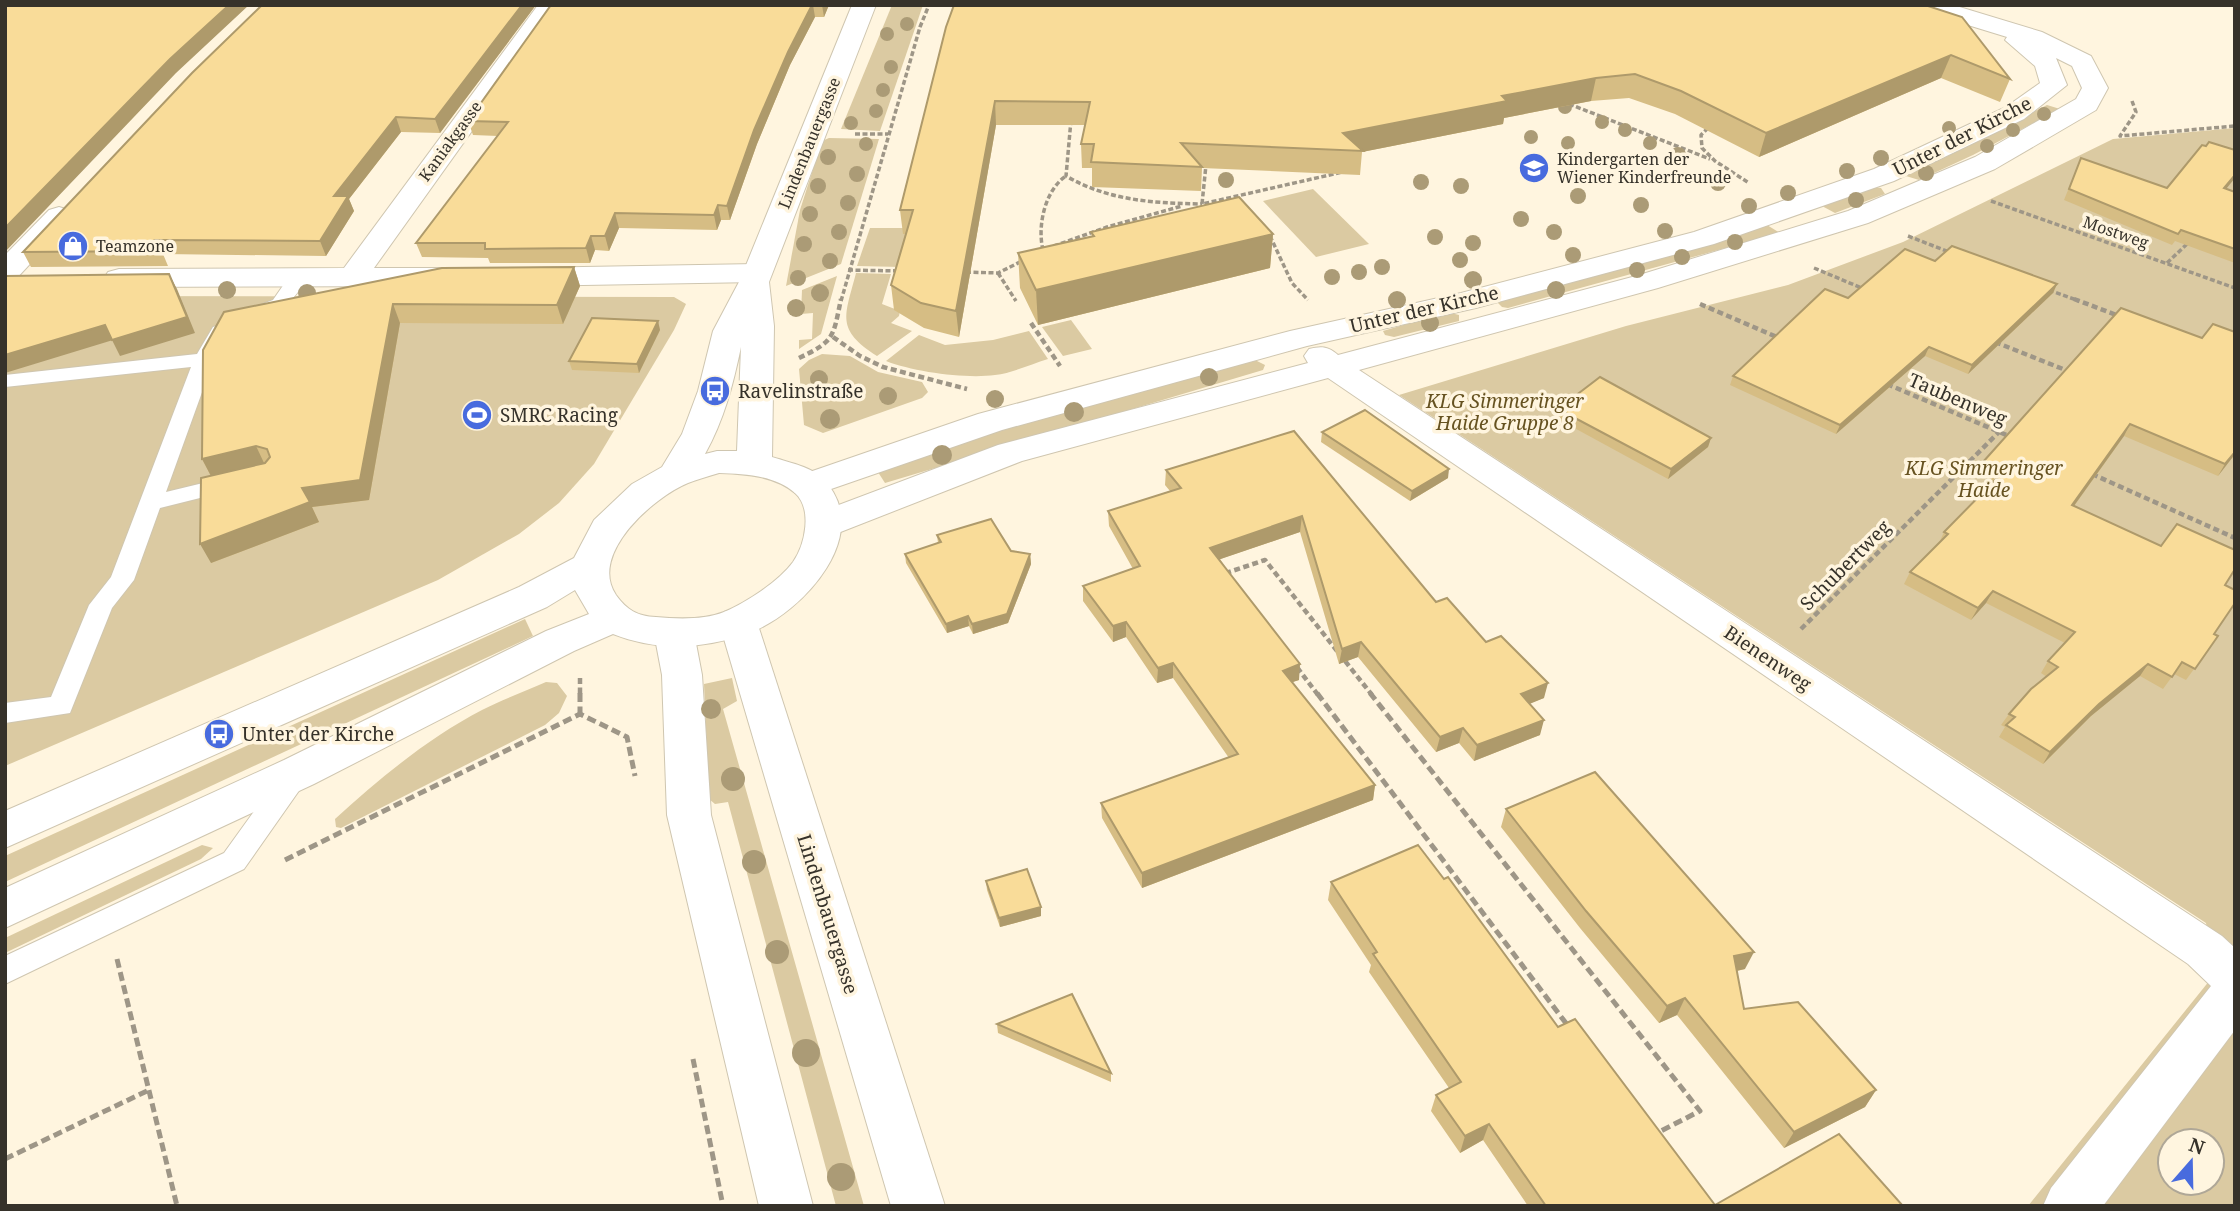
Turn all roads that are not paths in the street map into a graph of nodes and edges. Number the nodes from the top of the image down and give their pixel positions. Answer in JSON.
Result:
{"nodes":[{"id":1,"x":550,"y":5,"type":"edge"},
{"id":2,"x":864,"y":5,"type":"edge"},
{"id":3,"x":1927,"y":5,"type":"edge"},
{"id":4,"x":1994,"y":26,"type":"junction"},
{"id":5,"x":2054,"y":85,"type":"junction"},
{"id":6,"x":2095,"y":89,"type":"junction"},
{"id":7,"x":1884,"y":175,"type":"junction"},
{"id":8,"x":1916,"y":192,"type":"junction"},
{"id":9,"x":72,"y":202,"type":"edge"},
{"id":10,"x":15,"y":277,"type":"edge"},
{"id":11,"x":756,"y":277,"type":"junction"},
{"id":12,"x":298,"y":278,"type":"junction"},
{"id":13,"x":352,"y":278,"type":"junction"},
{"id":14,"x":89,"y":279,"type":"edge"},
{"id":15,"x":1334,"y":349,"type":"junction"},
{"id":16,"x":204,"y":359,"type":"junction"},
{"id":17,"x":5,"y":381,"type":"edge"},
{"id":18,"x":754,"y":463,"type":"junction"},
{"id":19,"x":675,"y":475,"type":"junction"},
{"id":20,"x":253,"y":478,"type":"edge"},
{"id":21,"x":808,"y":485,"type":"junction"},
{"id":22,"x":150,"y":502,"type":"junction"},
{"id":23,"x":825,"y":524,"type":"junction"},
{"id":24,"x":589,"y":566,"type":"junction"},
{"id":25,"x":612,"y":620,"type":"junction"},
{"id":26,"x":738,"y":622,"type":"junction"},
{"id":27,"x":674,"y":633,"type":"junction"},
{"id":28,"x":5,"y":713,"type":"edge"},
{"id":29,"x":299,"y":772,"type":"junction"},
{"id":30,"x":5,"y":830,"type":"edge"},
{"id":31,"x":5,"y":909,"type":"edge"},
{"id":32,"x":5,"y":971,"type":"edge"},
{"id":33,"x":2235,"y":978,"type":"edge"},
{"id":34,"x":2235,"y":992,"type":"edge"},
{"id":35,"x":786,"y":1206,"type":"edge"},
{"id":36,"x":918,"y":1206,"type":"edge"},
{"id":37,"x":2070,"y":1206,"type":"edge"}],
"edges":[{"from":1,"to":13,"type":"street","name":"Kaniakgasse"},
{"from":2,"to":11,"type":"street","name":"Lindenbauergasse"},
{"from":3,"to":4,"type":"street"},
{"from":4,"to":5,"type":"street"},
{"from":4,"to":6,"type":"street"},
{"from":5,"to":6,"type":"street"},
{"from":5,"to":7,"type":"street","name":"Unter der Kirche"},
{"from":6,"to":8,"type":"street","name":"Unter der Kirche"},
{"from":7,"to":8,"type":"street"},
{"from":7,"to":15,"type":"street","name":"Unter der Kirche"},
{"from":8,"to":15,"type":"street","name":"Unter der Kirche"},
{"from":9,"to":10,"type":"street"},
{"from":11,"to":13,"type":"street"},
{"from":11,"to":18,"type":"street","name":"Lindenbauergasse"},
{"from":11,"to":19,"type":"street","name":"Lindenbauergasse"},
{"from":12,"to":13,"type":"street"},
{"from":12,"to":14,"type":"street"},
{"from":12,"to":16,"type":"lane"},
{"from":15,"to":21,"type":"street","name":"Bienenweg"},
{"from":15,"to":23,"type":"street","name":"Unter der Kirche"},
{"from":15,"to":33,"type":"street","name":"Bienenweg"},
{"from":16,"to":17,"type":"lane"},
{"from":16,"to":22,"type":"lane"},
{"from":18,"to":19,"type":"street"},
{"from":18,"to":21,"type":"street"},
{"from":19,"to":24,"type":"street"},
{"from":20,"to":22,"type":"lane"},
{"from":21,"to":23,"type":"street"},
{"from":22,"to":28,"type":"lane"},
{"from":23,"to":26,"type":"street"},
{"from":24,"to":25,"type":"street"},
{"from":24,"to":30,"type":"street"},
{"from":25,"to":27,"type":"street"},
{"from":25,"to":29,"type":"street"},
{"from":26,"to":27,"type":"street"},
{"from":26,"to":36,"type":"street","name":"Lindenbauergasse"},
{"from":27,"to":35,"type":"street"},
{"from":29,"to":31,"type":"street"},
{"from":29,"to":32,"type":"lane"},
{"from":34,"to":37,"type":"street"}]}
